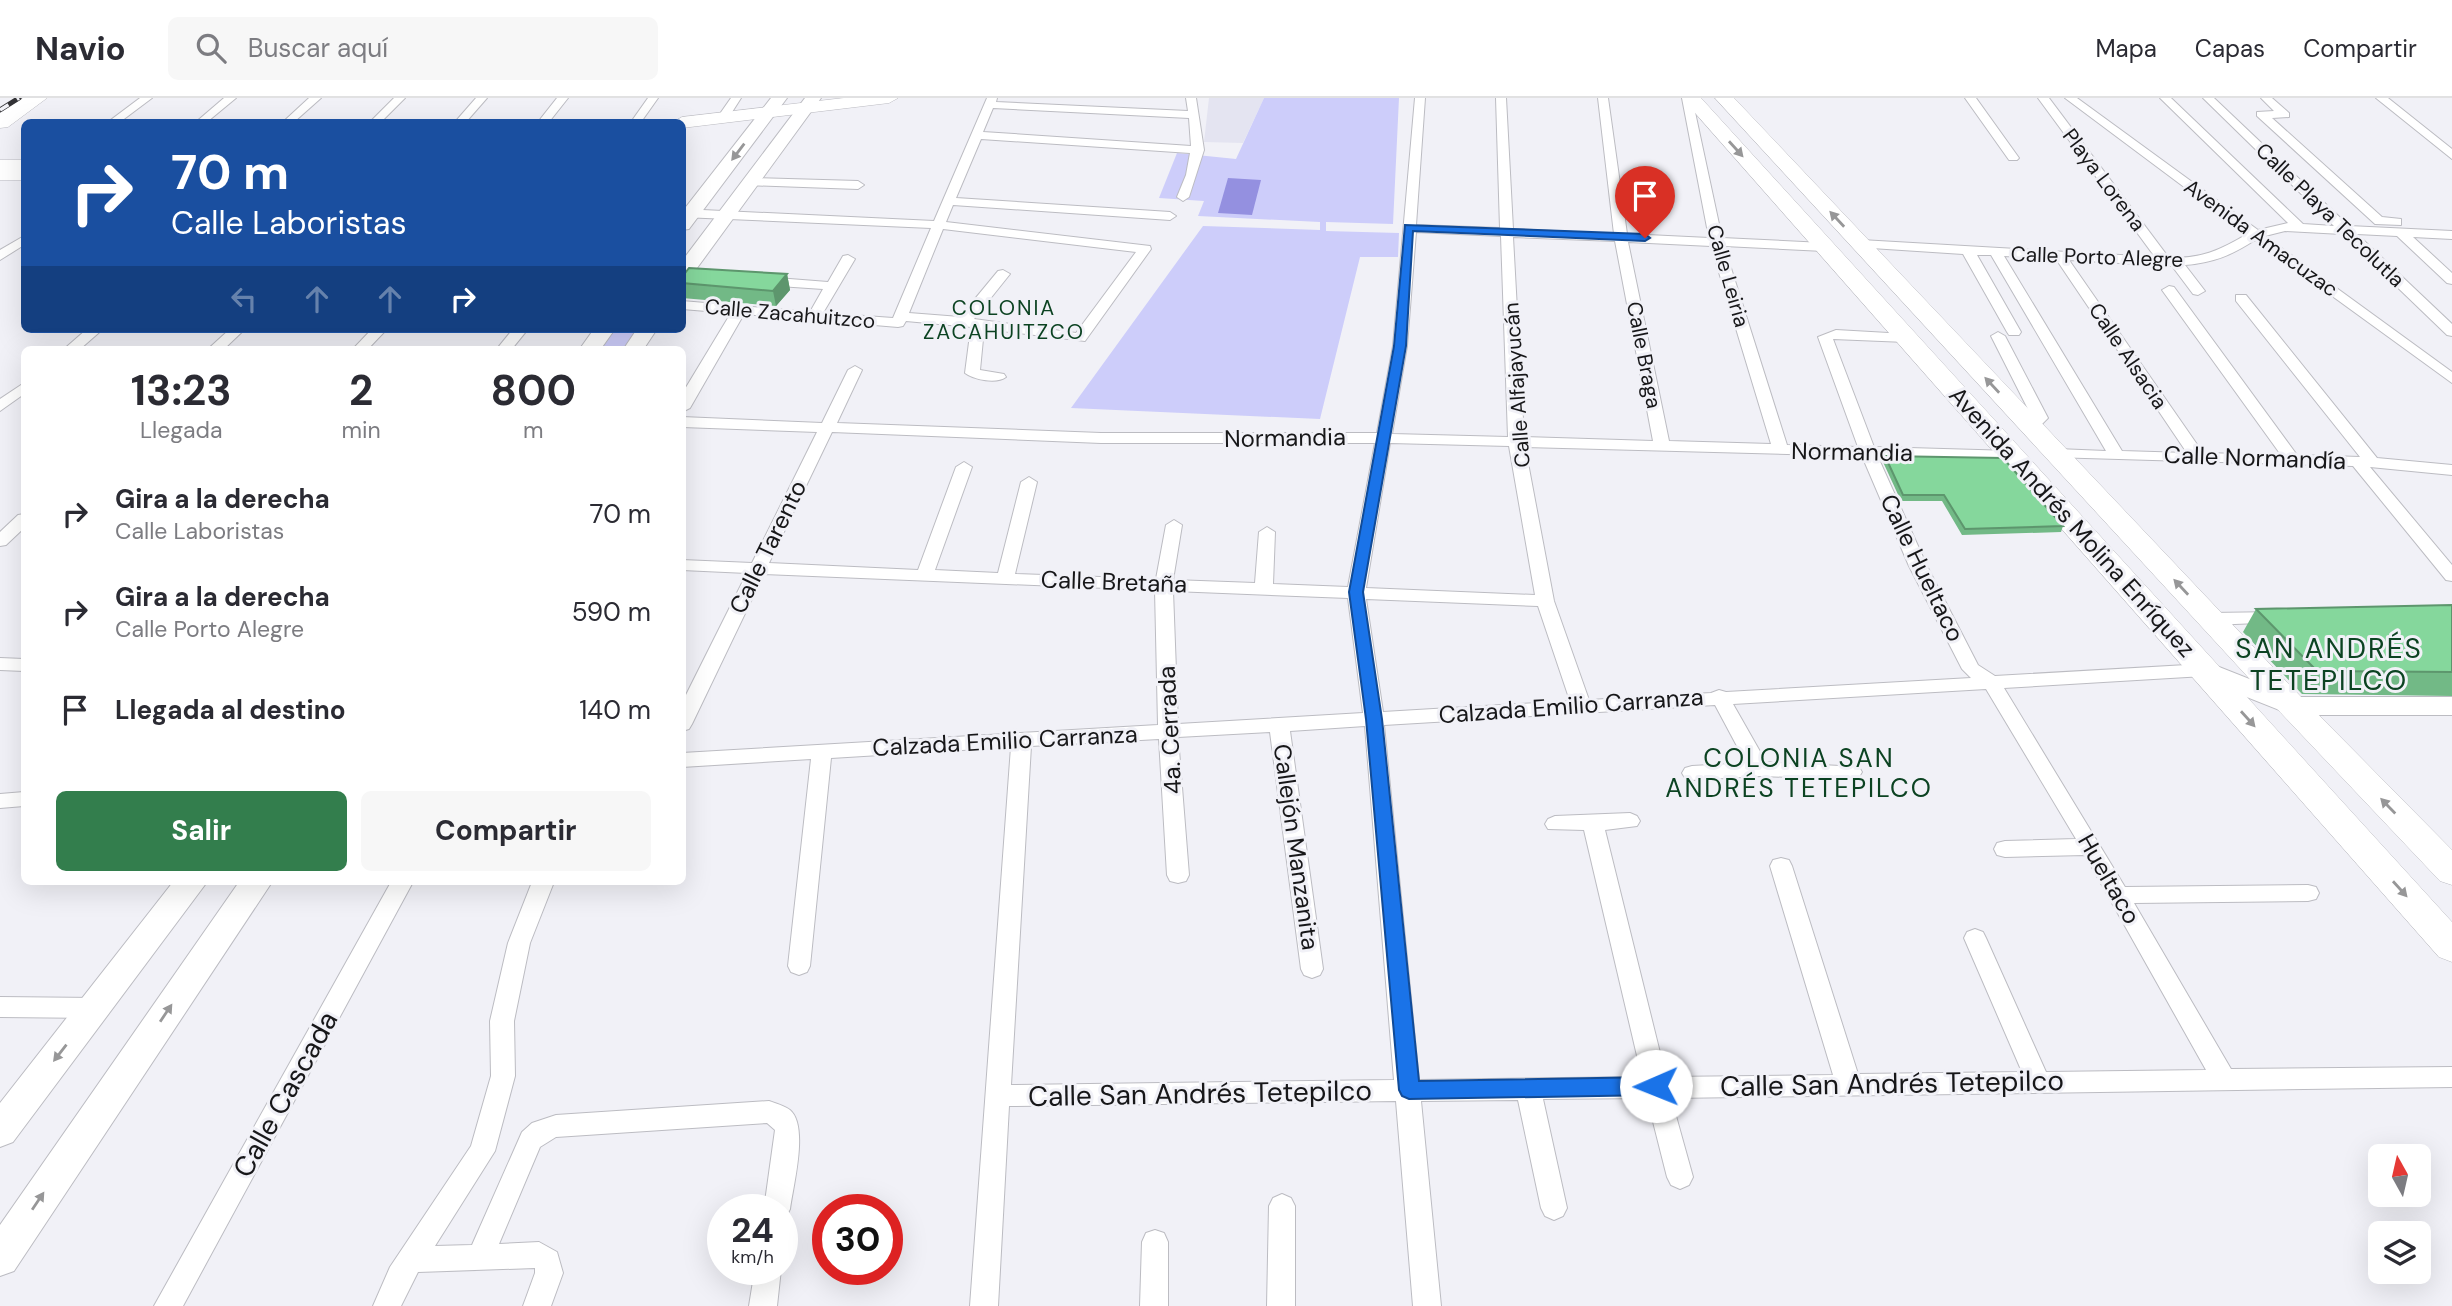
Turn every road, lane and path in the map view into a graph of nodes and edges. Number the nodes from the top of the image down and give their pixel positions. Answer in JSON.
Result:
{"nodes":[{"id":1,"x":37,"y":98,"type":"edge"},
{"id":2,"x":147,"y":98,"type":"edge"},
{"id":3,"x":231,"y":98,"type":"edge"},
{"id":4,"x":316,"y":98,"type":"edge"},
{"id":5,"x":400,"y":98,"type":"edge"},
{"id":6,"x":482,"y":98,"type":"edge"},
{"id":7,"x":563,"y":98,"type":"edge"},
{"id":8,"x":653,"y":98,"type":"edge"},
{"id":9,"x":736,"y":98,"type":"edge"},
{"id":10,"x":889,"y":98,"type":"edge"},
{"id":11,"x":1191,"y":98,"type":"edge"},
{"id":12,"x":1420,"y":98,"type":"edge"},
{"id":13,"x":1501,"y":98,"type":"edge"},
{"id":14,"x":1603,"y":98,"type":"edge"},
{"id":15,"x":1689,"y":98,"type":"edge"},
{"id":16,"x":1724,"y":98,"type":"edge"},
{"id":17,"x":1970,"y":98,"type":"edge"},
{"id":18,"x":2043,"y":98,"type":"edge"},
{"id":19,"x":2070,"y":98,"type":"edge"},
{"id":20,"x":2160,"y":98,"type":"edge"},
{"id":21,"x":2165,"y":98,"type":"edge"},
{"id":22,"x":2208,"y":98,"type":"edge"},
{"id":23,"x":2266,"y":98,"type":"edge"},
{"id":24,"x":2381,"y":98,"type":"edge"},
{"id":25,"x":990,"y":102,"type":"edge"},
{"id":26,"x":809,"y":103,"type":"edge"},
{"id":27,"x":773,"y":106,"type":"edge"},
{"id":28,"x":1193,"y":115,"type":"junction"},
{"id":29,"x":723,"y":118,"type":"junction"},
{"id":30,"x":118,"y":119,"type":"edge"},
{"id":31,"x":205,"y":119,"type":"edge"},
{"id":32,"x":292,"y":119,"type":"edge"},
{"id":33,"x":378,"y":119,"type":"edge"},
{"id":34,"x":463,"y":119,"type":"edge"},
{"id":35,"x":546,"y":119,"type":"edge"},
{"id":36,"x":638,"y":119,"type":"edge"},
{"id":37,"x":0,"y":122,"type":"edge"},
{"id":38,"x":686,"y":123,"type":"edge"},
{"id":39,"x":976,"y":135,"type":"junction"},
{"id":40,"x":1198,"y":150,"type":"junction"},
{"id":41,"x":2452,"y":155,"type":"edge"},
{"id":42,"x":2013,"y":158,"type":"dead end"},
{"id":43,"x":751,"y":182,"type":"junction"},
{"id":44,"x":858,"y":185,"type":"dead end"},
{"id":45,"x":1183,"y":197,"type":"dead end"},
{"id":46,"x":2254,"y":198,"type":"dead end"},
{"id":47,"x":949,"y":201,"type":"junction"},
{"id":48,"x":728,"y":214,"type":"junction"},
{"id":49,"x":686,"y":216,"type":"edge"},
{"id":50,"x":1170,"y":216,"type":"dead end"},
{"id":51,"x":686,"y":217,"type":"edge"},
{"id":52,"x":939,"y":225,"type":"junction"},
{"id":53,"x":2299,"y":227,"type":"junction"},
{"id":54,"x":2404,"y":227,"type":"junction"},
{"id":55,"x":1408,"y":228,"type":"junction"},
{"id":56,"x":2346,"y":229,"type":"junction"},
{"id":57,"x":1508,"y":232,"type":"junction"},
{"id":58,"x":2258,"y":234,"type":"junction"},
{"id":59,"x":2452,"y":235,"type":"edge"},
{"id":60,"x":1621,"y":237,"type":"junction"},
{"id":61,"x":1716,"y":241,"type":"junction"},
{"id":62,"x":1861,"y":244,"type":"junction"},
{"id":63,"x":1824,"y":247,"type":"junction"},
{"id":64,"x":1969,"y":252,"type":"junction"},
{"id":65,"x":1996,"y":253,"type":"junction"},
{"id":66,"x":2060,"y":256,"type":"junction"},
{"id":67,"x":848,"y":259,"type":"dead end"},
{"id":68,"x":2170,"y":262,"type":"junction"},
{"id":69,"x":1003,"y":274,"type":"dead end"},
{"id":70,"x":687,"y":276,"type":"edge"},
{"id":71,"x":2452,"y":280,"type":"edge"},
{"id":72,"x":751,"y":281,"type":"edge"},
{"id":73,"x":832,"y":286,"type":"junction"},
{"id":74,"x":2241,"y":298,"type":"dead end"},
{"id":75,"x":686,"y":305,"type":"edge"},
{"id":76,"x":740,"y":310,"type":"junction"},
{"id":77,"x":814,"y":317,"type":"junction"},
{"id":78,"x":899,"y":320,"type":"junction"},
{"id":79,"x":971,"y":323,"type":"junction"},
{"id":80,"x":2014,"y":332,"type":"dead end"},
{"id":81,"x":2452,"y":332,"type":"edge"},
{"id":82,"x":91,"y":333,"type":"edge"},
{"id":83,"x":233,"y":333,"type":"edge"},
{"id":84,"x":376,"y":333,"type":"edge"},
{"id":85,"x":1998,"y":336,"type":"dead end"},
{"id":86,"x":1906,"y":338,"type":"junction"},
{"id":87,"x":75,"y":346,"type":"edge"},
{"id":88,"x":219,"y":346,"type":"edge"},
{"id":89,"x":363,"y":346,"type":"edge"},
{"id":90,"x":855,"y":370,"type":"dead end"},
{"id":91,"x":999,"y":377,"type":"dead end"},
{"id":92,"x":2452,"y":379,"type":"edge"},
{"id":93,"x":686,"y":401,"type":"edge"},
{"id":94,"x":686,"y":422,"type":"edge"},
{"id":95,"x":2031,"y":427,"type":"junction"},
{"id":96,"x":826,"y":428,"type":"junction"},
{"id":97,"x":1383,"y":438,"type":"junction"},
{"id":98,"x":1516,"y":442,"type":"junction"},
{"id":99,"x":1662,"y":446,"type":"junction"},
{"id":100,"x":1782,"y":450,"type":"junction"},
{"id":101,"x":1868,"y":452,"type":"junction"},
{"id":102,"x":2057,"y":454,"type":"junction"},
{"id":103,"x":2117,"y":455,"type":"junction"},
{"id":104,"x":2013,"y":456,"type":"junction"},
{"id":105,"x":2197,"y":456,"type":"junction"},
{"id":106,"x":2292,"y":459,"type":"junction"},
{"id":107,"x":2365,"y":462,"type":"junction"},
{"id":108,"x":964,"y":467,"type":"dead end"},
{"id":109,"x":2452,"y":470,"type":"edge"},
{"id":110,"x":1029,"y":482,"type":"dead end"},
{"id":111,"x":21,"y":522,"type":"edge"},
{"id":112,"x":1174,"y":526,"type":"dead end"},
{"id":113,"x":1267,"y":533,"type":"dead end"},
{"id":114,"x":8,"y":537,"type":"edge"},
{"id":115,"x":686,"y":565,"type":"edge"},
{"id":116,"x":757,"y":567,"type":"junction"},
{"id":117,"x":925,"y":575,"type":"junction"},
{"id":118,"x":2452,"y":576,"type":"edge"},
{"id":119,"x":1004,"y":578,"type":"junction"},
{"id":120,"x":1164,"y":584,"type":"junction"},
{"id":121,"x":1264,"y":589,"type":"junction"},
{"id":122,"x":1356,"y":592,"type":"junction"},
{"id":123,"x":1545,"y":601,"type":"junction"},
{"id":124,"x":2298,"y":618,"type":"edge"},
{"id":125,"x":2211,"y":619,"type":"junction"},
{"id":126,"x":0,"y":664,"type":"edge"},
{"id":127,"x":21,"y":665,"type":"edge"},
{"id":128,"x":2204,"y":670,"type":"junction"},
{"id":129,"x":1991,"y":682,"type":"junction"},
{"id":130,"x":1719,"y":696,"type":"junction"},
{"id":131,"x":1581,"y":706,"type":"junction"},
{"id":132,"x":2292,"y":706,"type":"junction"},
{"id":133,"x":2452,"y":706,"type":"edge"},
{"id":134,"x":686,"y":716,"type":"edge"},
{"id":135,"x":1374,"y":719,"type":"junction"},
{"id":136,"x":1279,"y":725,"type":"junction"},
{"id":137,"x":1168,"y":731,"type":"junction"},
{"id":138,"x":1021,"y":740,"type":"junction"},
{"id":139,"x":822,"y":752,"type":"junction"},
{"id":140,"x":686,"y":760,"type":"edge"},
{"id":141,"x":1760,"y":769,"type":"junction"},
{"id":142,"x":1852,"y":772,"type":"dead end"},
{"id":143,"x":1692,"y":774,"type":"dead end"},
{"id":144,"x":21,"y":799,"type":"edge"},
{"id":145,"x":0,"y":801,"type":"edge"},
{"id":146,"x":1630,"y":821,"type":"dead end"},
{"id":147,"x":1593,"y":822,"type":"junction"},
{"id":148,"x":1555,"y":824,"type":"dead end"},
{"id":149,"x":2091,"y":847,"type":"junction"},
{"id":150,"x":2005,"y":849,"type":"dead end"},
{"id":151,"x":1781,"y":866,"type":"dead end"},
{"id":152,"x":2452,"y":872,"type":"edge"},
{"id":153,"x":1178,"y":875,"type":"dead end"},
{"id":154,"x":189,"y":885,"type":"edge"},
{"id":155,"x":254,"y":885,"type":"edge"},
{"id":156,"x":400,"y":885,"type":"edge"},
{"id":157,"x":541,"y":885,"type":"edge"},
{"id":158,"x":2308,"y":893,"type":"dead end"},
{"id":159,"x":2118,"y":895,"type":"junction"},
{"id":160,"x":1975,"y":938,"type":"dead end"},
{"id":161,"x":2452,"y":947,"type":"edge"},
{"id":162,"x":799,"y":966,"type":"dead end"},
{"id":163,"x":1312,"y":969,"type":"dead end"},
{"id":164,"x":96,"y":1008,"type":"junction"},
{"id":165,"x":4,"y":1013,"type":"edge"},
{"id":166,"x":2452,"y":1077,"type":"edge"},
{"id":167,"x":2223,"y":1078,"type":"junction"},
{"id":168,"x":2039,"y":1081,"type":"junction"},
{"id":169,"x":1848,"y":1083,"type":"junction"},
{"id":170,"x":1656,"y":1086,"type":"junction"},
{"id":171,"x":1528,"y":1088,"type":"junction"},
{"id":172,"x":1409,"y":1090,"type":"junction"},
{"id":173,"x":997,"y":1096,"type":"junction"},
{"id":174,"x":0,"y":1131,"type":"edge"},
{"id":175,"x":1680,"y":1177,"type":"dead end"},
{"id":176,"x":778,"y":1194,"type":"edge"},
{"id":177,"x":1282,"y":1206,"type":"dead end"},
{"id":178,"x":1554,"y":1208,"type":"dead end"},
{"id":179,"x":1155,"y":1242,"type":"dead end"},
{"id":180,"x":480,"y":1257,"type":"junction"},
{"id":181,"x":0,"y":1258,"type":"edge"},
{"id":182,"x":406,"y":1268,"type":"junction"},
{"id":183,"x":765,"y":1285,"type":"edge"},
{"id":184,"x":168,"y":1306,"type":"edge"},
{"id":185,"x":387,"y":1306,"type":"edge"},
{"id":186,"x":537,"y":1306,"type":"edge"},
{"id":187,"x":762,"y":1306,"type":"edge"},
{"id":188,"x":984,"y":1306,"type":"edge"},
{"id":189,"x":1154,"y":1306,"type":"edge"},
{"id":190,"x":1281,"y":1306,"type":"edge"},
{"id":191,"x":1427,"y":1306,"type":"edge"}],
"edges":[{"from":1,"to":37,"type":"highway"},
{"from":2,"to":30,"type":"street"},
{"from":3,"to":31,"type":"street"},
{"from":4,"to":32,"type":"street"},
{"from":5,"to":33,"type":"street"},
{"from":6,"to":34,"type":"street"},
{"from":7,"to":35,"type":"street"},
{"from":8,"to":36,"type":"street"},
{"from":9,"to":29,"type":"street"},
{"from":10,"to":26,"type":"main road"},
{"from":11,"to":28,"type":"street"},
{"from":12,"to":55,"type":"street"},
{"from":13,"to":57,"type":"street","name":"Calle Alfajayucán"},
{"from":14,"to":60,"type":"street","name":"Calle Braga"},
{"from":15,"to":61,"type":"street","name":"Calle Leiria"},
{"from":15,"to":63,"type":"main road","name":"Avenida Andrés Molina Enríquez","one_way":true},
{"from":62,"to":16,"type":"main road","name":"Avenida Andrés Molina Enríquez","one_way":true},
{"from":17,"to":42,"type":"street"},
{"from":18,"to":68,"type":"street","name":"Playa Lorena"},
{"from":19,"to":58,"type":"street","name":"Avenida Amacuzac"},
{"from":20,"to":46,"type":"street"},
{"from":21,"to":53,"type":"street"},
{"from":22,"to":56,"type":"street","name":"Calle Playa Tecolutla"},
{"from":23,"to":54,"type":"street"},
{"from":24,"to":41,"type":"street"},
{"from":25,"to":28,"type":"street"},
{"from":25,"to":39,"type":"street"},
{"from":26,"to":27,"type":"main road"},
{"from":26,"to":43,"type":"main road"},
{"from":27,"to":29,"type":"main road"},
{"from":27,"to":49,"type":"main road","one_way":true},
{"from":28,"to":40,"type":"street"},
{"from":29,"to":38,"type":"main road"},
{"from":39,"to":40,"type":"street"},
{"from":39,"to":47,"type":"street"},
{"from":40,"to":45,"type":"street"},
{"from":43,"to":44,"type":"street"},
{"from":43,"to":48,"type":"main road"},
{"from":47,"to":50,"type":"street"},
{"from":47,"to":52,"type":"street"},
{"from":48,"to":51,"type":"street"},
{"from":48,"to":52,"type":"street"},
{"from":48,"to":70,"type":"main road"},
{"from":52,"to":78,"type":"street"},
{"from":52,"to":79,"type":"street","name":"Calle Zacahuitzco"},
{"from":53,"to":56,"type":"street","name":"Calle Porto Alegre"},
{"from":53,"to":58,"type":"street","name":"Calle Porto Alegre"},
{"from":54,"to":56,"type":"street","name":"Calle Porto Alegre"},
{"from":54,"to":59,"type":"street","name":"Calle Porto Alegre"},
{"from":54,"to":71,"type":"street"},
{"from":55,"to":57,"type":"street"},
{"from":55,"to":97,"type":"street"},
{"from":56,"to":81,"type":"street","name":"Calle Playa Tecolutla"},
{"from":57,"to":60,"type":"street"},
{"from":57,"to":98,"type":"street","name":"Calle Alfajayucán"},
{"from":58,"to":68,"type":"street","name":"Calle Porto Alegre"},
{"from":58,"to":92,"type":"street","name":"Avenida Amacuzac"},
{"from":60,"to":61,"type":"street"},
{"from":60,"to":99,"type":"street","name":"Calle Braga"},
{"from":61,"to":63,"type":"street"},
{"from":61,"to":100,"type":"street","name":"Calle Leiria"},
{"from":62,"to":64,"type":"street","name":"Calle Porto Alegre"},
{"from":95,"to":62,"type":"main road","name":"Avenida Andrés Molina Enríquez","one_way":true},
{"from":63,"to":86,"type":"main road","name":"Avenida Andrés Molina Enríquez"},
{"from":64,"to":65,"type":"street","name":"Calle Porto Alegre"},
{"from":64,"to":80,"type":"street"},
{"from":65,"to":66,"type":"street","name":"Calle Porto Alegre"},
{"from":65,"to":103,"type":"street"},
{"from":66,"to":68,"type":"street","name":"Calle Porto Alegre"},
{"from":66,"to":105,"type":"street","name":"Calle Alsacia"},
{"from":67,"to":73,"type":"street"},
{"from":68,"to":106,"type":"street","name":"Playa Lorena"},
{"from":69,"to":79,"type":"street"},
{"from":72,"to":73,"type":"street"},
{"from":73,"to":77,"type":"street"},
{"from":74,"to":107,"type":"street"},
{"from":75,"to":76,"type":"street","name":"Calle Zacahuitzco"},
{"from":76,"to":77,"type":"street","name":"Calle Zacahuitzco"},
{"from":76,"to":93,"type":"street"},
{"from":77,"to":78,"type":"street","name":"Calle Zacahuitzco"},
{"from":78,"to":79,"type":"street","name":"Calle Zacahuitzco"},
{"from":79,"to":91,"type":"street"},
{"from":82,"to":87,"type":"street"},
{"from":83,"to":88,"type":"street"},
{"from":84,"to":89,"type":"street"},
{"from":85,"to":95,"type":"street"},
{"from":86,"to":101,"type":"street","name":"Calle Hueltaco"},
{"from":86,"to":104,"type":"main road","name":"Avenida Andrés Molina Enríquez"},
{"from":90,"to":96,"type":"street","name":"Calle Tarento"},
{"from":94,"to":96,"type":"street","name":"Normandia"},
{"from":95,"to":102,"type":"main road","name":"Avenida Andrés Molina Enríquez"},
{"from":96,"to":97,"type":"street","name":"Normandia"},
{"from":96,"to":116,"type":"street","name":"Calle Tarento"},
{"from":97,"to":98,"type":"street","name":"Normandia"},
{"from":97,"to":122,"type":"street"},
{"from":98,"to":99,"type":"street","name":"Normandia"},
{"from":98,"to":123,"type":"street","name":"Calle Alfajayucán"},
{"from":99,"to":100,"type":"street","name":"Normandia"},
{"from":100,"to":101,"type":"street","name":"Normandia"},
{"from":101,"to":104,"type":"street","name":"Normandia"},
{"from":101,"to":129,"type":"street","name":"Calle Hueltaco"},
{"from":102,"to":103,"type":"street","name":"Calle Normandía"},
{"from":125,"to":102,"type":"main road","name":"Avenida Andrés Molina Enríquez","one_way":true},
{"from":103,"to":105,"type":"street","name":"Calle Normandía"},
{"from":104,"to":128,"type":"main road","name":"Avenida Andrés Molina Enríquez"},
{"from":105,"to":106,"type":"street","name":"Calle Normandía"},
{"from":106,"to":107,"type":"street","name":"Calle Normandía"},
{"from":107,"to":109,"type":"street","name":"Calle Normandía"},
{"from":107,"to":118,"type":"street"},
{"from":108,"to":117,"type":"street"},
{"from":110,"to":119,"type":"street"},
{"from":111,"to":114,"type":"street"},
{"from":112,"to":120,"type":"street"},
{"from":113,"to":121,"type":"street"},
{"from":115,"to":116,"type":"street","name":"Calle Bretaña"},
{"from":116,"to":117,"type":"street","name":"Calle Bretaña"},
{"from":116,"to":134,"type":"street","name":"Calle Tarento"},
{"from":117,"to":119,"type":"street","name":"Calle Bretaña"},
{"from":119,"to":120,"type":"street","name":"Calle Bretaña"},
{"from":120,"to":121,"type":"street","name":"Calle Bretaña"},
{"from":120,"to":137,"type":"street","name":"4a. Cerrada"},
{"from":121,"to":122,"type":"street","name":"Calle Bretaña"},
{"from":122,"to":123,"type":"street","name":"Calle Bretaña"},
{"from":122,"to":135,"type":"street"},
{"from":123,"to":131,"type":"street","name":"Calle Alfajayucán"},
{"from":124,"to":125,"type":"street"},
{"from":125,"to":132,"type":"main road","name":"Avenida Andrés Molina Enríquez"},
{"from":126,"to":127,"type":"street"},
{"from":128,"to":129,"type":"street","name":"Calzada Emilio Carranza"},
{"from":128,"to":132,"type":"main road","name":"Calzada Emilio Carranza"},
{"from":128,"to":161,"type":"main road","name":"Avenida Andrés Molina Enríquez","one_way":true},
{"from":129,"to":130,"type":"street","name":"Calzada Emilio Carranza"},
{"from":129,"to":149,"type":"street","name":"Hueltaco"},
{"from":130,"to":131,"type":"street","name":"Calzada Emilio Carranza"},
{"from":130,"to":141,"type":"street"},
{"from":131,"to":135,"type":"street","name":"Calzada Emilio Carranza"},
{"from":132,"to":133,"type":"main road","name":"Calzada Emilio Carranza"},
{"from":152,"to":132,"type":"main road","name":"Avenida Andrés Molina Enríquez","one_way":true},
{"from":135,"to":136,"type":"street","name":"Calzada Emilio Carranza"},
{"from":135,"to":172,"type":"street"},
{"from":136,"to":137,"type":"street","name":"Calzada Emilio Carranza"},
{"from":136,"to":163,"type":"street","name":"Callejón Manzanita"},
{"from":137,"to":138,"type":"street","name":"Calzada Emilio Carranza"},
{"from":137,"to":153,"type":"street","name":"4a. Cerrada"},
{"from":138,"to":139,"type":"street","name":"Calzada Emilio Carranza"},
{"from":138,"to":173,"type":"street"},
{"from":139,"to":140,"type":"street","name":"Calzada Emilio Carranza"},
{"from":139,"to":162,"type":"street"},
{"from":141,"to":142,"type":"street"},
{"from":141,"to":143,"type":"street"},
{"from":144,"to":145,"type":"street"},
{"from":146,"to":147,"type":"street"},
{"from":147,"to":148,"type":"street"},
{"from":147,"to":170,"type":"street"},
{"from":149,"to":150,"type":"street"},
{"from":149,"to":159,"type":"street","name":"Hueltaco"},
{"from":151,"to":169,"type":"street"},
{"from":154,"to":164,"type":"main road"},
{"from":181,"to":155,"type":"main road","one_way":true},
{"from":156,"to":184,"type":"street","name":"Calle Cascada"},
{"from":157,"to":182,"type":"street"},
{"from":158,"to":159,"type":"street"},
{"from":159,"to":167,"type":"street","name":"Hueltaco"},
{"from":160,"to":168,"type":"street"},
{"from":164,"to":165,"type":"street"},
{"from":164,"to":174,"type":"main road","one_way":true},
{"from":166,"to":167,"type":"street","name":"Calle San Andrés Tetepilco"},
{"from":167,"to":168,"type":"street","name":"Calle San Andrés Tetepilco"},
{"from":168,"to":169,"type":"street","name":"Calle San Andrés Tetepilco"},
{"from":169,"to":170,"type":"street","name":"Calle San Andrés Tetepilco"},
{"from":170,"to":171,"type":"street","name":"Calle San Andrés Tetepilco"},
{"from":170,"to":175,"type":"street"},
{"from":171,"to":172,"type":"street","name":"Calle San Andrés Tetepilco"},
{"from":171,"to":178,"type":"street"},
{"from":172,"to":173,"type":"street","name":"Calle San Andrés Tetepilco"},
{"from":172,"to":191,"type":"street"},
{"from":173,"to":188,"type":"street"},
{"from":176,"to":180,"type":"street"},
{"from":177,"to":190,"type":"street"},
{"from":179,"to":189,"type":"street"},
{"from":180,"to":182,"type":"street"},
{"from":180,"to":186,"type":"street"},
{"from":182,"to":185,"type":"street"},
{"from":183,"to":187,"type":"street"}]}
